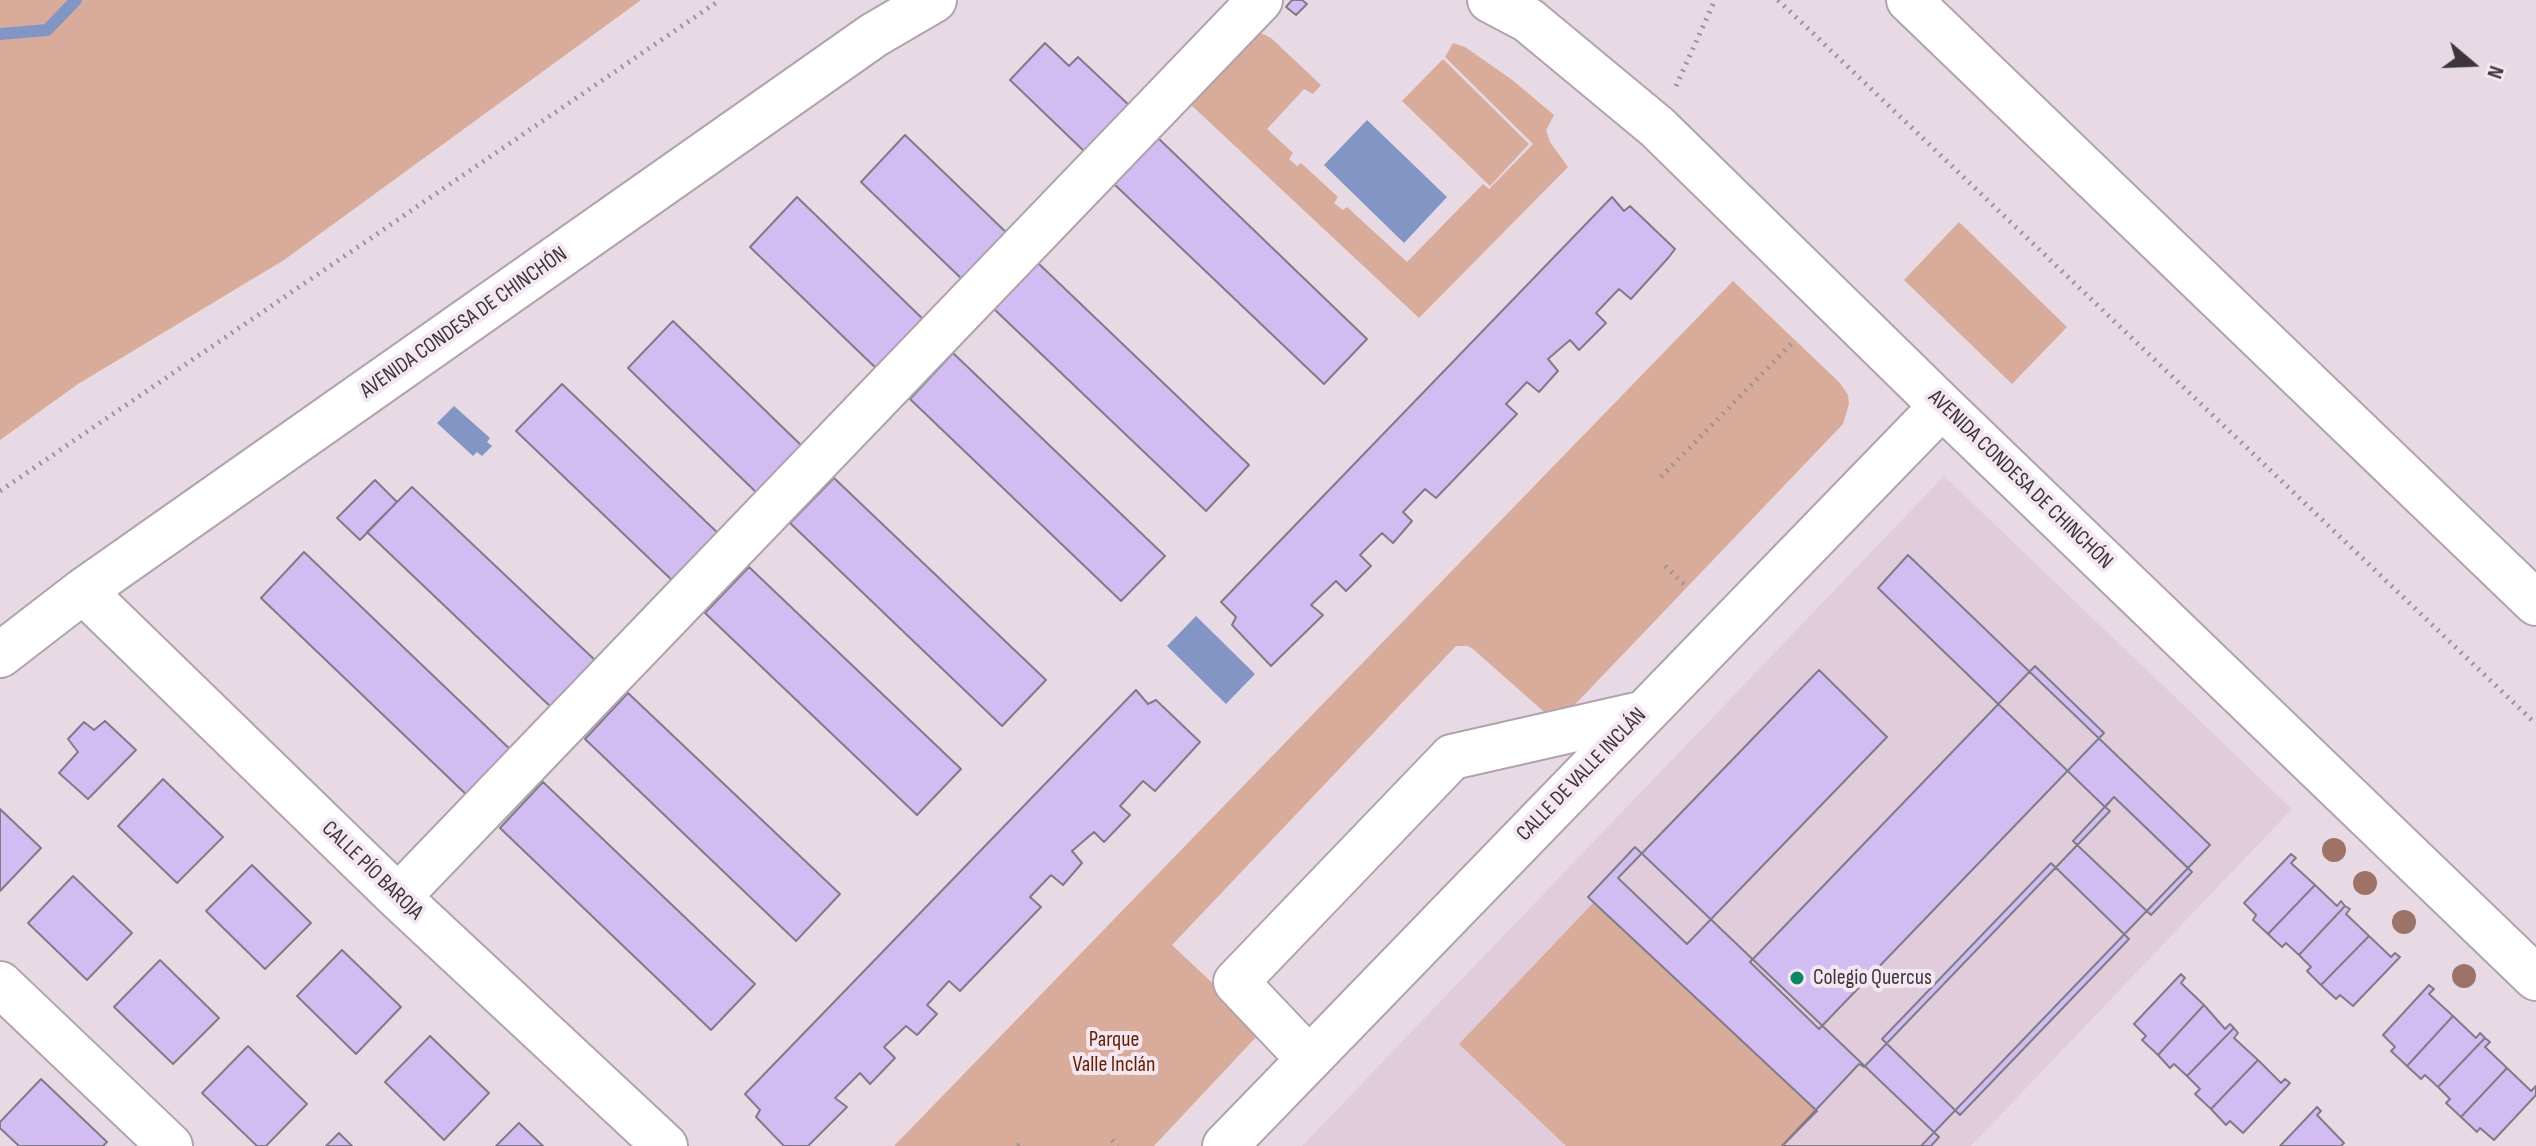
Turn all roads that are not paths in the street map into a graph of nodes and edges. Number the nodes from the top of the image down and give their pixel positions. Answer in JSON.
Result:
{"nodes":[{"id":1,"x":934,"y":0,"type":"edge"},
{"id":2,"x":1260,"y":0,"type":"edge"},
{"id":3,"x":1490,"y":0,"type":"edge"},
{"id":4,"x":1909,"y":0,"type":"edge"},
{"id":5,"x":1942,"y":406,"type":"junction"},
{"id":6,"x":83,"y":591,"type":"junction"},
{"id":7,"x":2536,"y":603,"type":"edge"},
{"id":8,"x":0,"y":655,"type":"edge"},
{"id":9,"x":1641,"y":714,"type":"junction"},
{"id":10,"x":398,"y":897,"type":"junction"},
{"id":11,"x":2536,"y":978,"type":"edge"},
{"id":12,"x":0,"y":984,"type":"edge"},
{"id":13,"x":1308,"y":1058,"type":"junction"},
{"id":14,"x":170,"y":1146,"type":"edge"},
{"id":15,"x":665,"y":1146,"type":"edge"},
{"id":16,"x":1225,"y":1146,"type":"edge"}],
"edges":[{"from":1,"to":6,"type":"street","name":"AVENIDA CONDESA DE CHINCHÓN"},
{"from":2,"to":10,"type":"street"},
{"from":3,"to":5,"type":"street","name":"AVENIDA CONDESA DE CHINCHÓN"},
{"from":4,"to":7,"type":"street"},
{"from":5,"to":9,"type":"street","name":"CALLE DE VALLE INCLÁN"},
{"from":5,"to":11,"type":"street","name":"AVENIDA CONDESA DE CHINCHÓN"},
{"from":6,"to":8,"type":"street","name":"AVENIDA CONDESA DE CHINCHÓN"},
{"from":6,"to":10,"type":"street","name":"CALLE PÍO BAROJA"},
{"from":9,"to":13,"type":"street","name":"CALLE DE VALLE INCLÁN"},
{"from":9,"to":13,"type":"street"},
{"from":10,"to":15,"type":"street","name":"CALLE PÍO BAROJA"},
{"from":12,"to":14,"type":"street"},
{"from":13,"to":16,"type":"street","name":"CALLE DE VALLE INCLÁN"}]}
